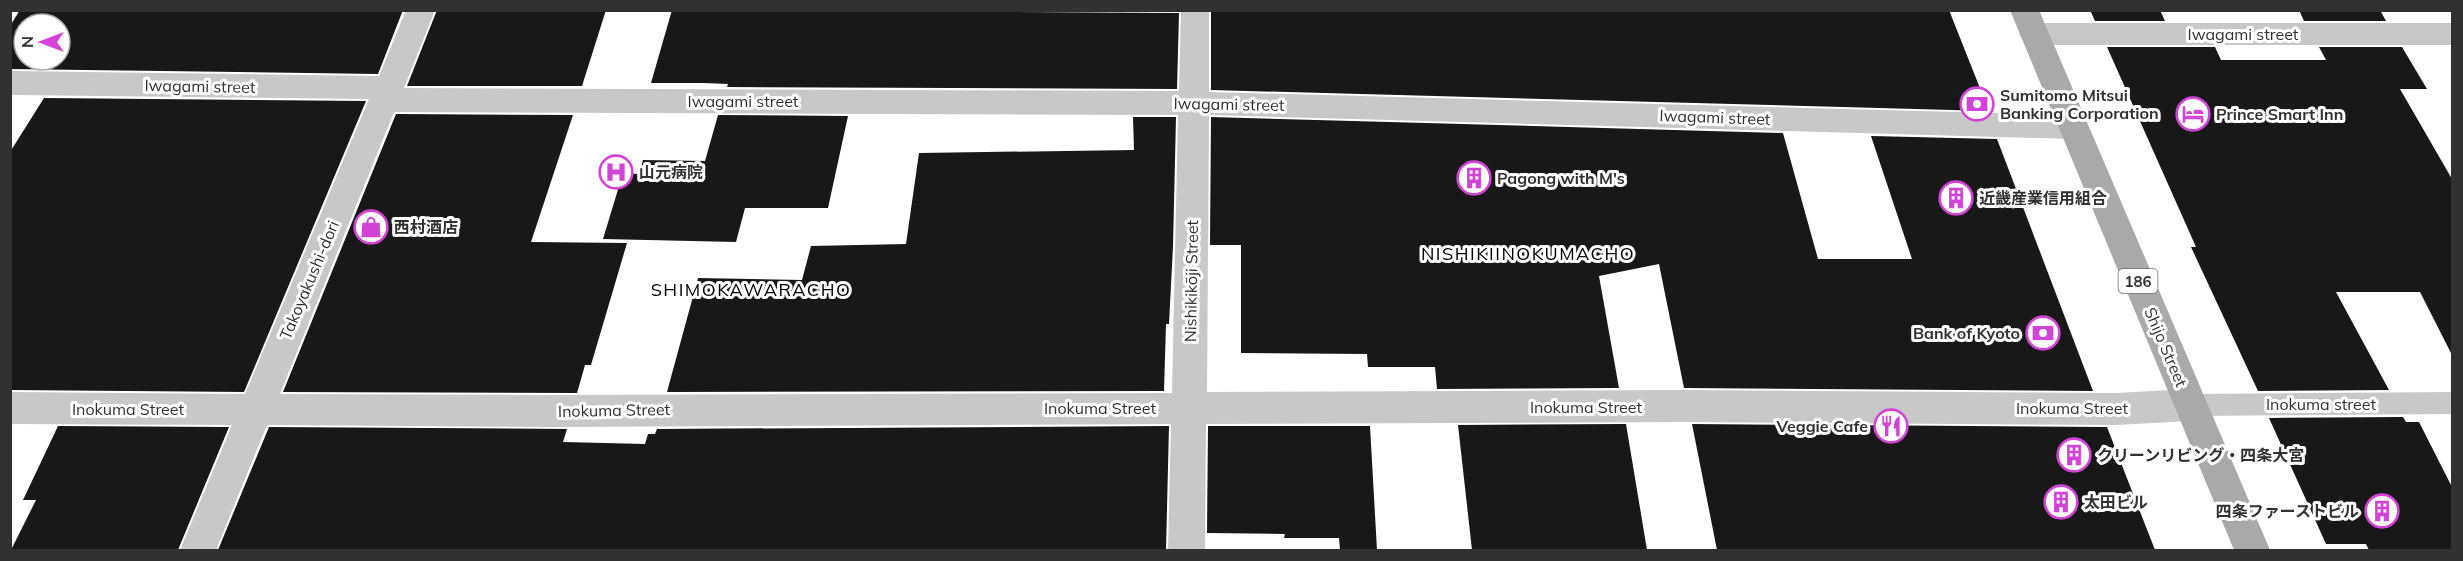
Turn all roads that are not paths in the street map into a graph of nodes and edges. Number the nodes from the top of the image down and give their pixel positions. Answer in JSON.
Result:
{"nodes":[{"id":1,"x":421,"y":10,"type":"edge"},
{"id":2,"x":1195,"y":10,"type":"edge"},
{"id":3,"x":2029,"y":22,"type":"edge"},
{"id":4,"x":2452,"y":34,"type":"edge"},
{"id":5,"x":10,"y":83,"type":"edge"},
{"id":6,"x":387,"y":94,"type":"junction"},
{"id":7,"x":1194,"y":103,"type":"junction"},
{"id":8,"x":2073,"y":127,"type":"junction"},
{"id":9,"x":2452,"y":403,"type":"edge"},
{"id":10,"x":2190,"y":405,"type":"junction"},
{"id":11,"x":10,"y":408,"type":"edge"},
{"id":12,"x":1190,"y":408,"type":"junction"},
{"id":13,"x":255,"y":409,"type":"junction"},
{"id":14,"x":198,"y":550,"type":"edge"},
{"id":15,"x":1187,"y":550,"type":"edge"},
{"id":16,"x":2252,"y":550,"type":"edge"}],
"edges":[{"from":1,"to":6,"type":"street","name":"Takoyakushi-dori"},
{"from":2,"to":7,"type":"street","name":"Nishikikōji Street"},
{"from":3,"to":4,"type":"street","name":"Iwagami street"},
{"from":3,"to":8,"type":"main road","name":"Shijo Street","number":"186"},
{"from":5,"to":6,"type":"street","name":"Iwagami street"},
{"from":6,"to":7,"type":"street","name":"Iwagami street"},
{"from":6,"to":13,"type":"street","name":"Takoyakushi-dori"},
{"from":7,"to":8,"type":"street","name":"Iwagami street"},
{"from":7,"to":12,"type":"street","name":"Nishikikōji Street"},
{"from":8,"to":10,"type":"main road","name":"Shijo Street","number":"186"},
{"from":9,"to":10,"type":"lane","name":"Inokuma street"},
{"from":10,"to":12,"type":"street","name":"Inokuma Street"},
{"from":10,"to":16,"type":"main road","name":"Shijo Street","number":"186"},
{"from":11,"to":13,"type":"street","name":"Inokuma Street"},
{"from":12,"to":13,"type":"street","name":"Inokuma Street"},
{"from":12,"to":15,"type":"street","name":"Nishikikōji Street"},
{"from":13,"to":14,"type":"street","name":"Takoyakushi-dori"}]}
